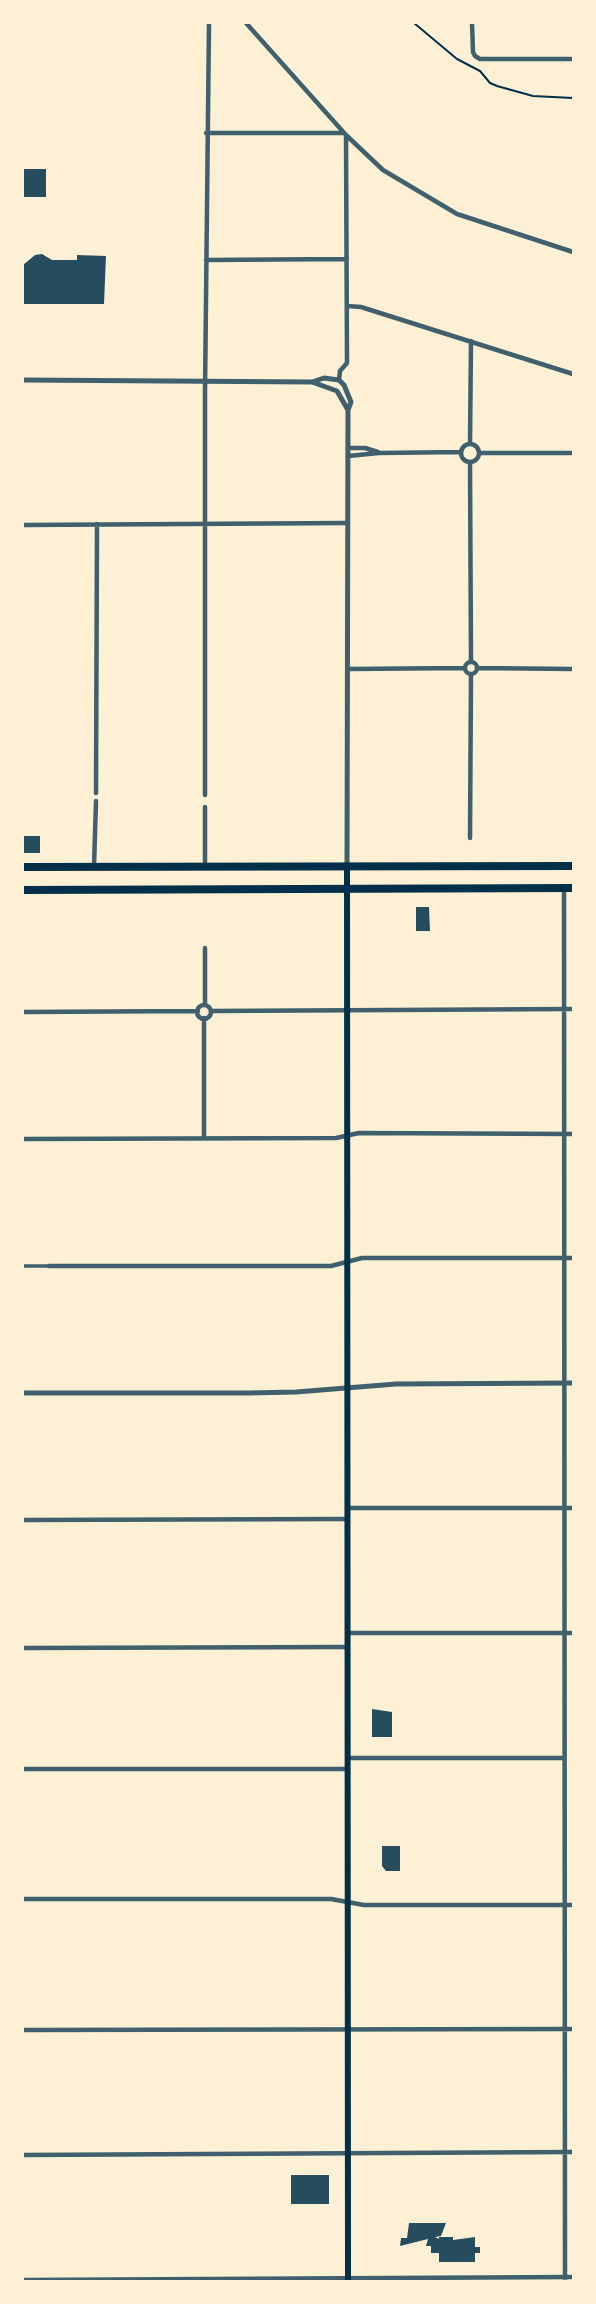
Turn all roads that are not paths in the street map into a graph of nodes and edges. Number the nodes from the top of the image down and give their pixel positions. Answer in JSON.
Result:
{"nodes":[{"id":1,"x":209,"y":23,"type":"edge"},
{"id":2,"x":246,"y":23,"type":"edge"},
{"id":3,"x":472,"y":23,"type":"edge"},
{"id":4,"x":573,"y":59,"type":"edge"},
{"id":5,"x":206,"y":133,"type":"junction"},
{"id":6,"x":345,"y":134,"type":"junction"},
{"id":7,"x":573,"y":252,"type":"edge"},
{"id":8,"x":347,"y":258,"type":"junction"},
{"id":9,"x":206,"y":260,"type":"junction"},
{"id":10,"x":347,"y":306,"type":"junction"},
{"id":11,"x":471,"y":341,"type":"junction"},
{"id":12,"x":573,"y":374,"type":"edge"},
{"id":13,"x":23,"y":380,"type":"edge"},
{"id":14,"x":339,"y":380,"type":"junction"},
{"id":15,"x":312,"y":382,"type":"junction"},
{"id":16,"x":205,"y":383,"type":"junction"},
{"id":17,"x":348,"y":410,"type":"junction"},
{"id":18,"x":470,"y":444,"type":"junction"},
{"id":19,"x":348,"y":447,"type":"junction"},
{"id":20,"x":461,"y":452,"type":"junction"},
{"id":21,"x":379,"y":453,"type":"junction"},
{"id":22,"x":479,"y":453,"type":"junction"},
{"id":23,"x":573,"y":453,"type":"edge"},
{"id":24,"x":348,"y":456,"type":"junction"},
{"id":25,"x":470,"y":461,"type":"junction"},
{"id":26,"x":348,"y":523,"type":"junction"},
{"id":27,"x":97,"y":524,"type":"junction"},
{"id":28,"x":205,"y":524,"type":"junction"},
{"id":29,"x":23,"y":525,"type":"edge"},
{"id":30,"x":471,"y":662,"type":"junction"},
{"id":31,"x":348,"y":668,"type":"junction"},
{"id":32,"x":465,"y":668,"type":"junction"},
{"id":33,"x":477,"y":668,"type":"junction"},
{"id":34,"x":573,"y":668,"type":"edge"},
{"id":35,"x":471,"y":674,"type":"junction"},
{"id":36,"x":96,"y":793,"type":"dead end"},
{"id":37,"x":205,"y":795,"type":"dead end"},
{"id":38,"x":96,"y":801,"type":"dead end"},
{"id":39,"x":205,"y":807,"type":"dead end"},
{"id":40,"x":470,"y":838,"type":"dead end"},
{"id":41,"x":347,"y":866,"type":"junction"},
{"id":42,"x":573,"y":866,"type":"edge"},
{"id":43,"x":23,"y":867,"type":"edge"},
{"id":44,"x":205,"y":867,"type":"junction"},
{"id":45,"x":94,"y":868,"type":"junction"},
{"id":46,"x":569,"y":888,"type":"edge"},
{"id":47,"x":347,"y":889,"type":"junction"},
{"id":48,"x":23,"y":890,"type":"edge"},
{"id":49,"x":205,"y":948,"type":"dead end"},
{"id":50,"x":205,"y":1005,"type":"junction"},
{"id":51,"x":565,"y":1009,"type":"junction"},
{"id":52,"x":573,"y":1009,"type":"edge"},
{"id":53,"x":348,"y":1010,"type":"junction"},
{"id":54,"x":198,"y":1011,"type":"junction"},
{"id":55,"x":211,"y":1011,"type":"junction"},
{"id":56,"x":23,"y":1012,"type":"edge"},
{"id":57,"x":204,"y":1018,"type":"junction"},
{"id":58,"x":565,"y":1134,"type":"junction"},
{"id":59,"x":573,"y":1134,"type":"edge"},
{"id":60,"x":348,"y":1136,"type":"junction"},
{"id":61,"x":204,"y":1138,"type":"junction"},
{"id":62,"x":23,"y":1139,"type":"edge"},
{"id":63,"x":565,"y":1258,"type":"junction"},
{"id":64,"x":573,"y":1258,"type":"edge"},
{"id":65,"x":348,"y":1261,"type":"junction"},
{"id":66,"x":23,"y":1266,"type":"edge"},
{"id":67,"x":49,"y":1266,"type":"joint"},
{"id":68,"x":565,"y":1383,"type":"junction"},
{"id":69,"x":573,"y":1383,"type":"edge"},
{"id":70,"x":348,"y":1388,"type":"junction"},
{"id":71,"x":23,"y":1393,"type":"edge"},
{"id":72,"x":348,"y":1508,"type":"junction"},
{"id":73,"x":565,"y":1508,"type":"junction"},
{"id":74,"x":573,"y":1508,"type":"edge"},
{"id":75,"x":348,"y":1519,"type":"junction"},
{"id":76,"x":23,"y":1521,"type":"edge"},
{"id":77,"x":348,"y":1633,"type":"junction"},
{"id":78,"x":566,"y":1633,"type":"junction"},
{"id":79,"x":573,"y":1633,"type":"edge"},
{"id":80,"x":348,"y":1647,"type":"junction"},
{"id":81,"x":23,"y":1648,"type":"edge"},
{"id":82,"x":348,"y":1758,"type":"junction"},
{"id":83,"x":564,"y":1758,"type":"junction"},
{"id":84,"x":23,"y":1769,"type":"edge"},
{"id":85,"x":348,"y":1769,"type":"junction"},
{"id":86,"x":23,"y":1899,"type":"edge"},
{"id":87,"x":348,"y":1902,"type":"junction"},
{"id":88,"x":565,"y":1905,"type":"junction"},
{"id":89,"x":573,"y":1905,"type":"edge"},
{"id":90,"x":565,"y":2029,"type":"junction"},
{"id":91,"x":573,"y":2029,"type":"edge"},
{"id":92,"x":23,"y":2030,"type":"edge"},
{"id":93,"x":348,"y":2030,"type":"junction"},
{"id":94,"x":564,"y":2152,"type":"junction"},
{"id":95,"x":573,"y":2152,"type":"edge"},
{"id":96,"x":348,"y":2154,"type":"junction"},
{"id":97,"x":23,"y":2155,"type":"edge"},
{"id":98,"x":573,"y":2277,"type":"edge"},
{"id":99,"x":565,"y":2279,"type":"edge"},
{"id":100,"x":23,"y":2280,"type":"edge"},
{"id":101,"x":348,"y":2280,"type":"edge"}],
"edges":[{"from":1,"to":5,"type":"street"},
{"from":2,"to":6,"type":"street"},
{"from":3,"to":4,"type":"street"},
{"from":5,"to":6,"type":"street"},
{"from":5,"to":9,"type":"street"},
{"from":6,"to":7,"type":"street"},
{"from":6,"to":8,"type":"street"},
{"from":8,"to":9,"type":"street"},
{"from":8,"to":10,"type":"street"},
{"from":9,"to":16,"type":"street"},
{"from":10,"to":11,"type":"street"},
{"from":10,"to":14,"type":"street"},
{"from":11,"to":12,"type":"street"},
{"from":11,"to":18,"type":"street"},
{"from":13,"to":16,"type":"street"},
{"from":14,"to":15,"type":"street"},
{"from":14,"to":17,"type":"street"},
{"from":15,"to":16,"type":"street"},
{"from":15,"to":17,"type":"street"},
{"from":16,"to":28,"type":"street"},
{"from":17,"to":19,"type":"street"},
{"from":18,"to":20,"type":"street"},
{"from":18,"to":22,"type":"street"},
{"from":19,"to":21,"type":"street"},
{"from":19,"to":24,"type":"street"},
{"from":20,"to":21,"type":"street"},
{"from":20,"to":25,"type":"street"},
{"from":21,"to":24,"type":"street"},
{"from":22,"to":23,"type":"street"},
{"from":22,"to":25,"type":"street"},
{"from":24,"to":26,"type":"street"},
{"from":25,"to":30,"type":"street"},
{"from":26,"to":28,"type":"street"},
{"from":26,"to":31,"type":"street"},
{"from":27,"to":28,"type":"street"},
{"from":27,"to":29,"type":"street"},
{"from":27,"to":36,"type":"street"},
{"from":28,"to":37,"type":"street"},
{"from":30,"to":32,"type":"street"},
{"from":30,"to":33,"type":"street"},
{"from":31,"to":32,"type":"street"},
{"from":31,"to":41,"type":"street"},
{"from":32,"to":35,"type":"street"},
{"from":33,"to":34,"type":"street"},
{"from":33,"to":35,"type":"street"},
{"from":35,"to":40,"type":"street"},
{"from":38,"to":45,"type":"street"},
{"from":39,"to":44,"type":"street"},
{"from":41,"to":42,"type":"highway"},
{"from":41,"to":44,"type":"highway"},
{"from":41,"to":47,"type":"main road"},
{"from":43,"to":45,"type":"highway"},
{"from":44,"to":45,"type":"highway"},
{"from":46,"to":47,"type":"highway"},
{"from":46,"to":51,"type":"street"},
{"from":47,"to":48,"type":"highway"},
{"from":47,"to":53,"type":"main road"},
{"from":49,"to":50,"type":"street"},
{"from":50,"to":54,"type":"street"},
{"from":50,"to":55,"type":"street"},
{"from":51,"to":52,"type":"street"},
{"from":51,"to":53,"type":"street"},
{"from":51,"to":58,"type":"street"},
{"from":53,"to":55,"type":"street"},
{"from":53,"to":60,"type":"main road"},
{"from":54,"to":56,"type":"street"},
{"from":54,"to":57,"type":"street"},
{"from":55,"to":57,"type":"street"},
{"from":57,"to":61,"type":"street"},
{"from":58,"to":59,"type":"street"},
{"from":58,"to":60,"type":"street"},
{"from":58,"to":63,"type":"street"},
{"from":60,"to":61,"type":"street"},
{"from":60,"to":65,"type":"main road"},
{"from":61,"to":62,"type":"street"},
{"from":63,"to":64,"type":"street"},
{"from":63,"to":65,"type":"street"},
{"from":63,"to":68,"type":"street"},
{"from":65,"to":67,"type":"street"},
{"from":65,"to":70,"type":"main road"},
{"from":66,"to":67,"type":"street"},
{"from":68,"to":69,"type":"street"},
{"from":68,"to":70,"type":"street"},
{"from":68,"to":73,"type":"street"},
{"from":70,"to":71,"type":"street"},
{"from":70,"to":72,"type":"main road"},
{"from":72,"to":73,"type":"street"},
{"from":72,"to":75,"type":"main road"},
{"from":73,"to":74,"type":"street"},
{"from":73,"to":78,"type":"street"},
{"from":75,"to":76,"type":"street"},
{"from":75,"to":77,"type":"main road"},
{"from":77,"to":78,"type":"street"},
{"from":77,"to":80,"type":"main road"},
{"from":78,"to":79,"type":"street"},
{"from":78,"to":83,"type":"street"},
{"from":80,"to":81,"type":"street"},
{"from":80,"to":82,"type":"main road"},
{"from":82,"to":83,"type":"street"},
{"from":82,"to":85,"type":"main road"},
{"from":83,"to":88,"type":"street"},
{"from":84,"to":85,"type":"street"},
{"from":85,"to":87,"type":"main road"},
{"from":86,"to":87,"type":"street"},
{"from":87,"to":88,"type":"street"},
{"from":87,"to":93,"type":"main road"},
{"from":88,"to":89,"type":"street"},
{"from":88,"to":90,"type":"street"},
{"from":90,"to":91,"type":"street"},
{"from":90,"to":93,"type":"street"},
{"from":90,"to":94,"type":"street"},
{"from":92,"to":93,"type":"street"},
{"from":93,"to":96,"type":"main road"},
{"from":94,"to":95,"type":"street"},
{"from":94,"to":96,"type":"street"},
{"from":94,"to":99,"type":"street"},
{"from":96,"to":97,"type":"street"},
{"from":96,"to":101,"type":"main road"},
{"from":98,"to":99,"type":"street"},
{"from":99,"to":101,"type":"street"},
{"from":100,"to":101,"type":"street"}]}
